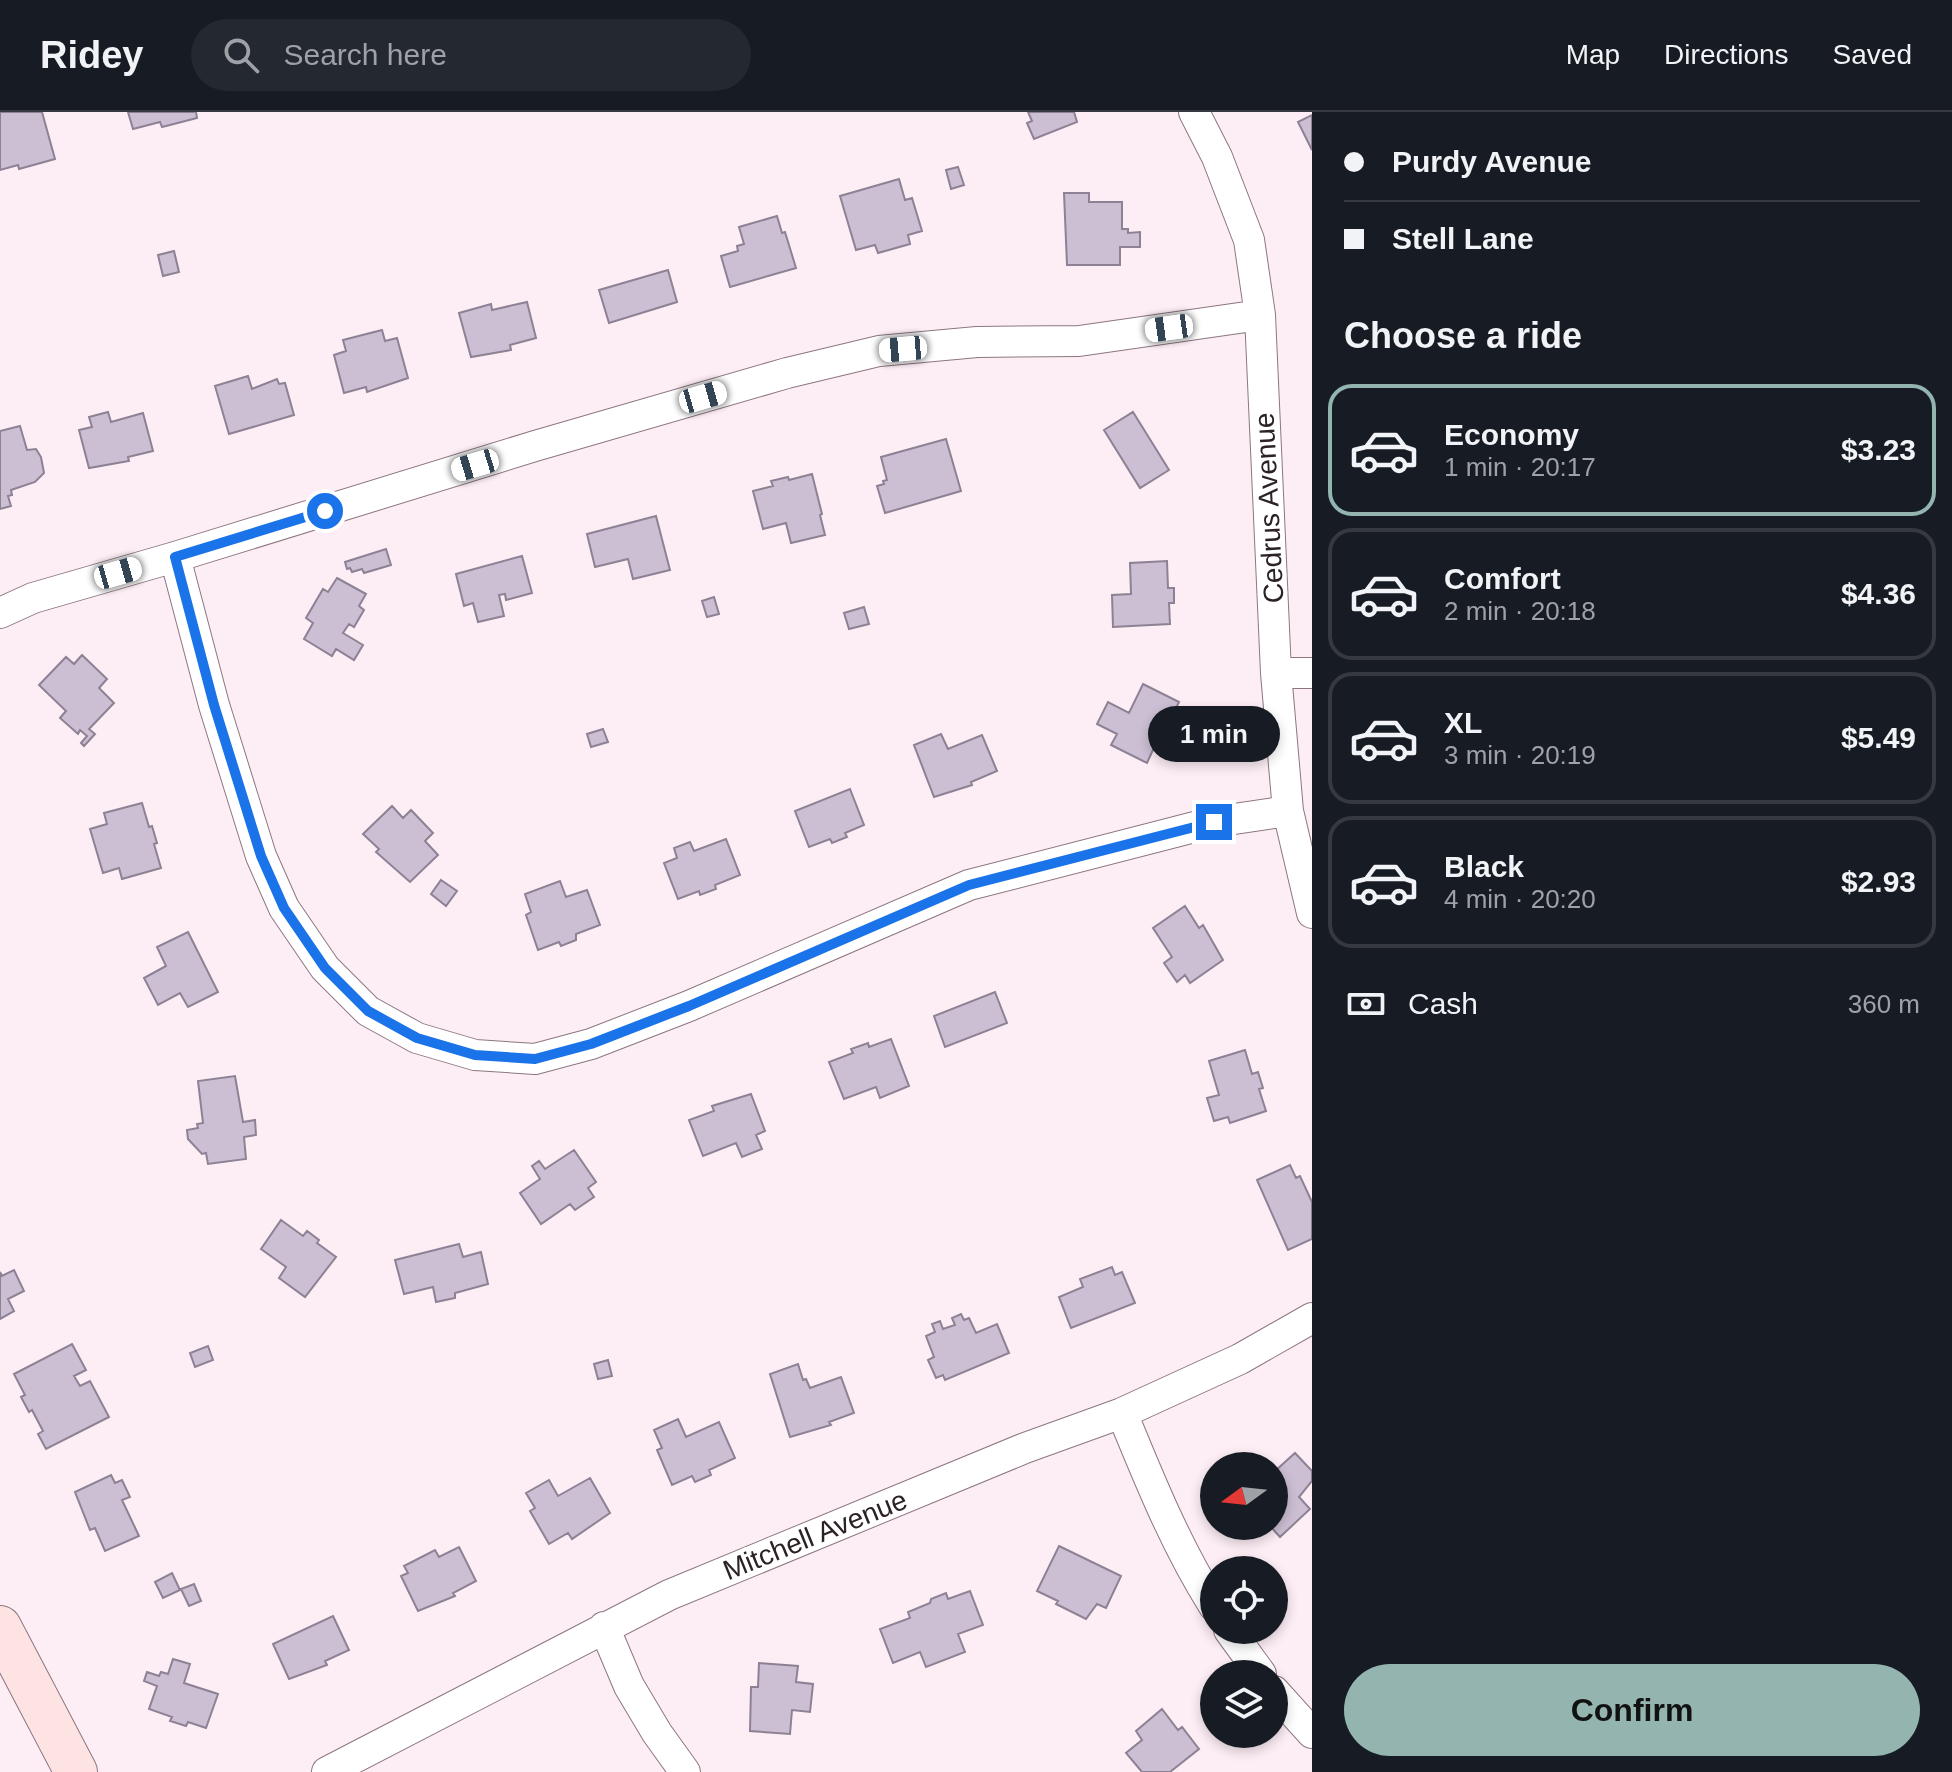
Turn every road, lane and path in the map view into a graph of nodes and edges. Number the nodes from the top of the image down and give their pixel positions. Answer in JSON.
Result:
{"nodes":[{"id":1,"x":1194,"y":112,"type":"edge"},
{"id":2,"x":1260,"y":315,"type":"junction"},
{"id":3,"x":175,"y":557,"type":"junction"},
{"id":4,"x":0,"y":613,"type":"edge"},
{"id":5,"x":1276,"y":673,"type":"junction"},
{"id":6,"x":1312,"y":673,"type":"edge"},
{"id":7,"x":1288,"y":811,"type":"junction"},
{"id":8,"x":1312,"y":913,"type":"edge"},
{"id":9,"x":1312,"y":1318,"type":"edge"},
{"id":10,"x":1122,"y":1413,"type":"junction"},
{"id":11,"x":1200,"y":1583,"type":"edge"},
{"id":12,"x":0,"y":1627,"type":"edge"},
{"id":13,"x":604,"y":1627,"type":"junction"},
{"id":14,"x":1288,"y":1706,"type":"edge"},
{"id":15,"x":1312,"y":1733,"type":"edge"},
{"id":16,"x":76,"y":1772,"type":"edge"},
{"id":17,"x":327,"y":1772,"type":"edge"},
{"id":18,"x":685,"y":1772,"type":"edge"}],
"edges":[{"from":1,"to":2,"type":"street","name":"Cedrus Avenue"},
{"from":2,"to":3,"type":"street"},
{"from":2,"to":5,"type":"street","name":"Cedrus Avenue"},
{"from":3,"to":4,"type":"street"},
{"from":3,"to":7,"type":"street"},
{"from":5,"to":6,"type":"street"},
{"from":5,"to":7,"type":"street","name":"Cedrus Avenue"},
{"from":7,"to":8,"type":"street","name":"Cedrus Avenue"},
{"from":9,"to":10,"type":"street","name":"Mitchell Avenue"},
{"from":10,"to":11,"type":"street"},
{"from":10,"to":13,"type":"street","name":"Mitchell Avenue"},
{"from":12,"to":16,"type":"street"},
{"from":13,"to":17,"type":"street","name":"Mitchell Avenue"},
{"from":13,"to":18,"type":"street"},
{"from":14,"to":15,"type":"street"}]}
